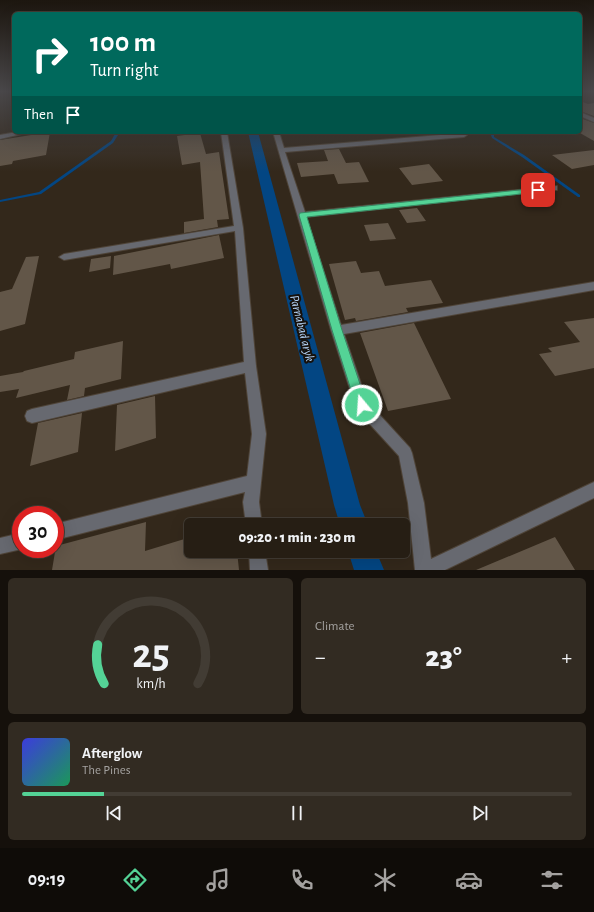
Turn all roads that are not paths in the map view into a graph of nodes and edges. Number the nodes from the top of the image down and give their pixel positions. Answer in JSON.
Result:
{"nodes":[{"id":1,"x":16,"y":134,"type":"edge"},
{"id":2,"x":224,"y":134,"type":"edge"},
{"id":3,"x":277,"y":134,"type":"edge"},
{"id":4,"x":464,"y":135,"type":"dead end"},
{"id":5,"x":0,"y":137,"type":"edge"},
{"id":6,"x":282,"y":150,"type":"junction"},
{"id":7,"x":554,"y":188,"type":"dead end"},
{"id":8,"x":302,"y":215,"type":"junction"},
{"id":9,"x":240,"y":228,"type":"junction"},
{"id":10,"x":64,"y":257,"type":"dead end"},
{"id":11,"x":594,"y":286,"type":"edge"},
{"id":12,"x":337,"y":330,"type":"junction"},
{"id":13,"x":250,"y":366,"type":"junction"},
{"id":14,"x":32,"y":416,"type":"dead end"},
{"id":15,"x":254,"y":482,"type":"junction"},
{"id":16,"x":594,"y":490,"type":"edge"},
{"id":17,"x":253,"y":518,"type":"edge"},
{"id":18,"x":64,"y":530,"type":"edge"},
{"id":19,"x":12,"y":543,"type":"edge"},
{"id":20,"x":0,"y":546,"type":"edge"},
{"id":21,"x":258,"y":558,"type":"edge"},
{"id":22,"x":259,"y":570,"type":"edge"},
{"id":23,"x":425,"y":570,"type":"edge"}],
"edges":[{"from":1,"to":5,"type":"street"},
{"from":2,"to":9,"type":"street"},
{"from":3,"to":6,"type":"street"},
{"from":4,"to":6,"type":"street"},
{"from":6,"to":8,"type":"street"},
{"from":7,"to":8,"type":"street"},
{"from":8,"to":12,"type":"street"},
{"from":9,"to":10,"type":"street"},
{"from":9,"to":13,"type":"street"},
{"from":11,"to":12,"type":"street"},
{"from":12,"to":23,"type":"street"},
{"from":13,"to":14,"type":"street"},
{"from":13,"to":15,"type":"street"},
{"from":15,"to":17,"type":"street"},
{"from":15,"to":18,"type":"street"},
{"from":16,"to":23,"type":"street"},
{"from":19,"to":20,"type":"street"},
{"from":21,"to":22,"type":"street"}]}
